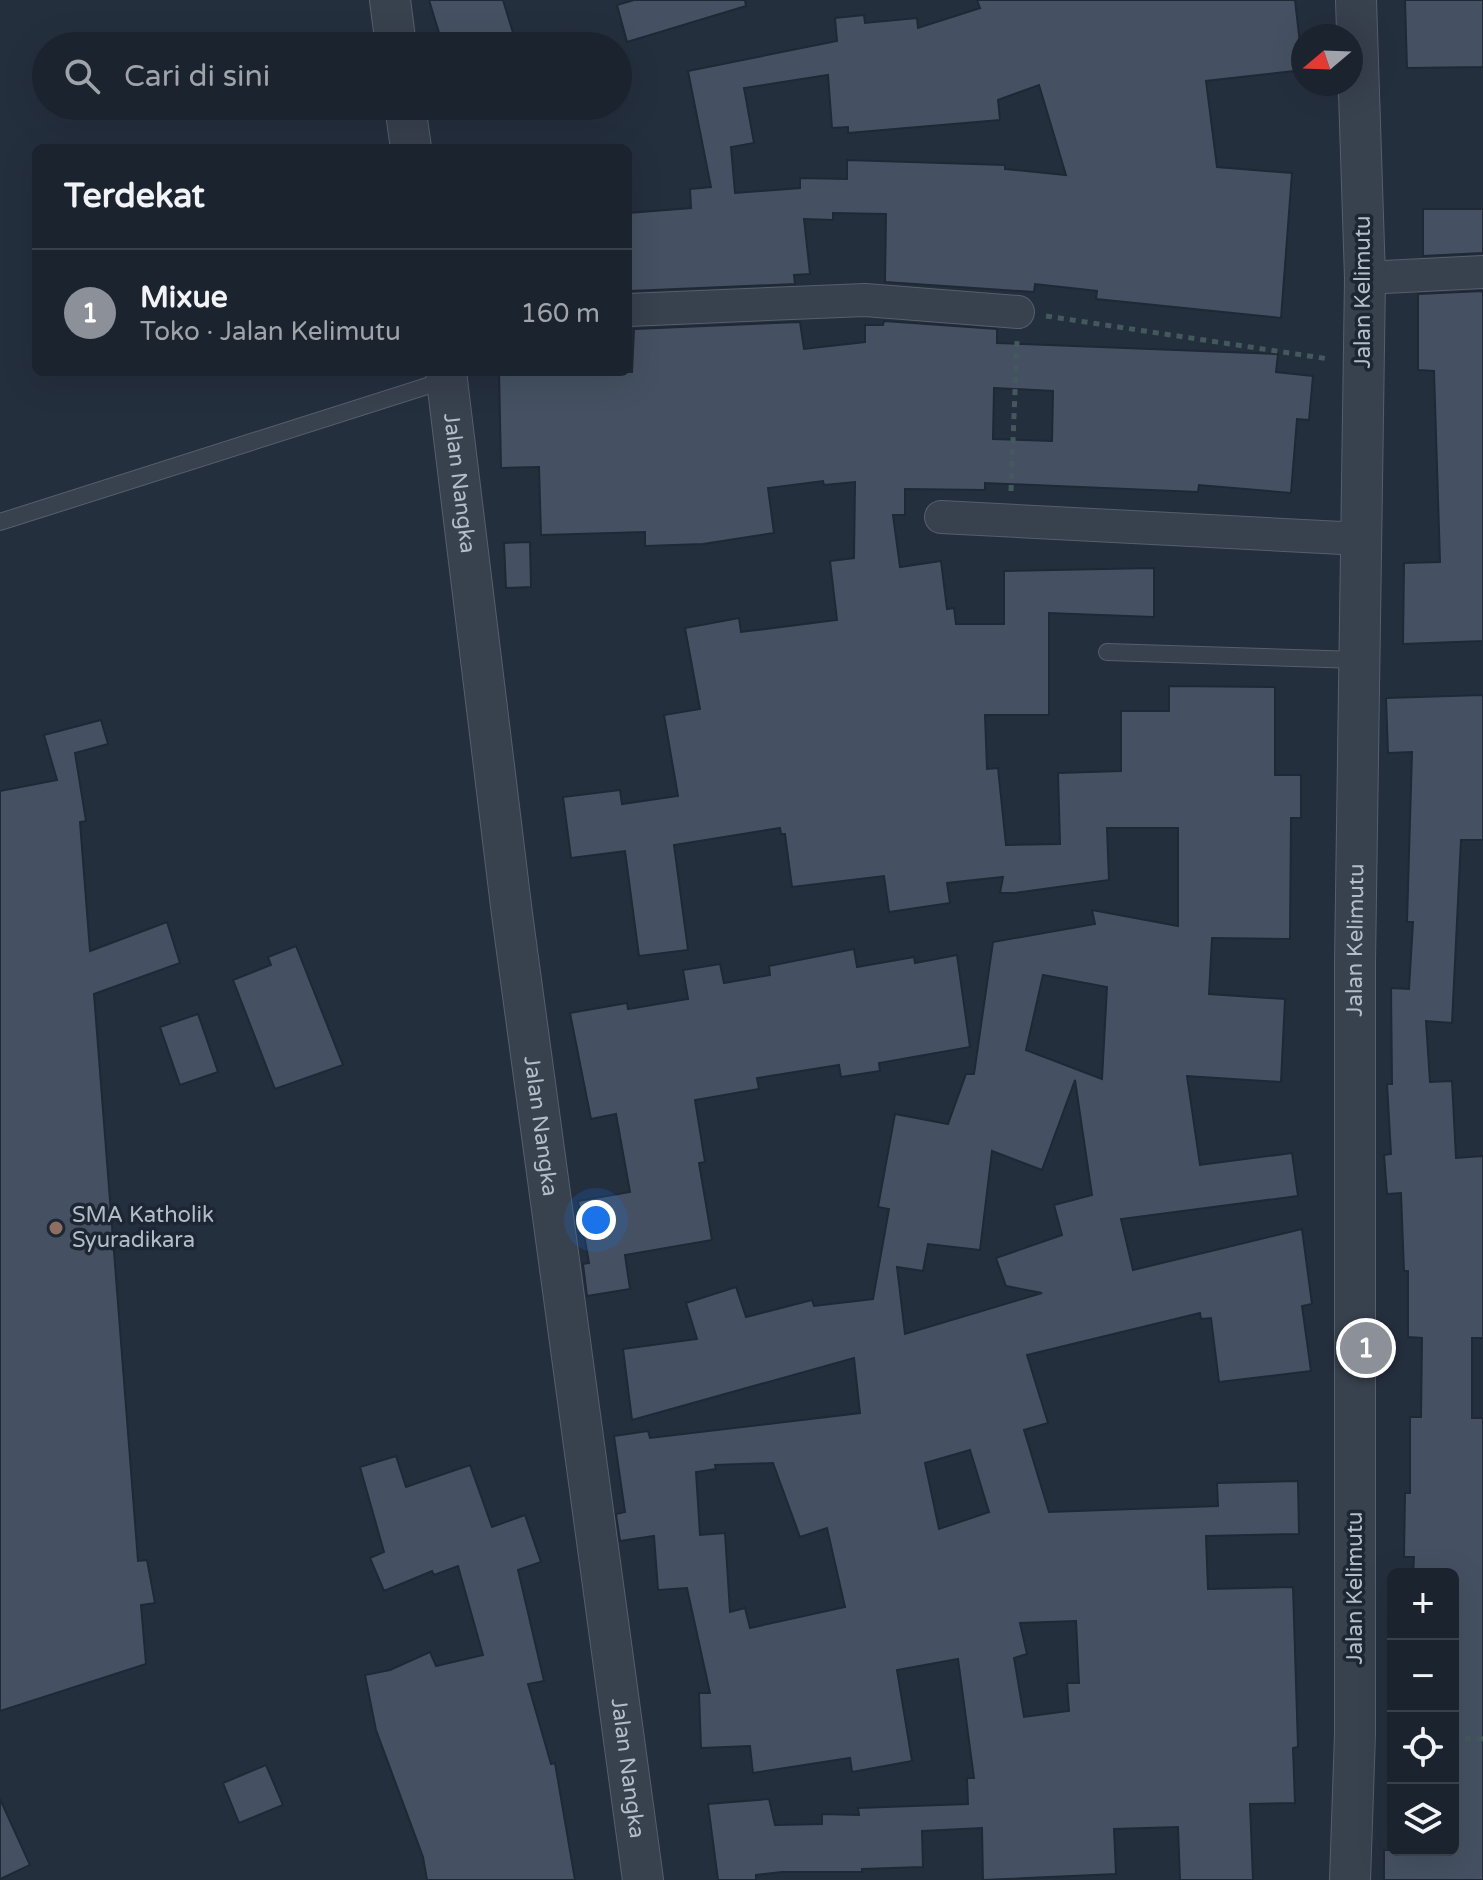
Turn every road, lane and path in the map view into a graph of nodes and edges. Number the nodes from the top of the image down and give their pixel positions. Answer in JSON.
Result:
{"nodes":[{"id":1,"x":390,"y":0,"type":"edge"},
{"id":2,"x":1356,"y":0,"type":"edge"},
{"id":3,"x":394,"y":32,"type":"edge"},
{"id":4,"x":407,"y":120,"type":"edge"},
{"id":5,"x":410,"y":144,"type":"edge"},
{"id":6,"x":1483,"y":272,"type":"edge"},
{"id":7,"x":1365,"y":278,"type":"junction"},
{"id":8,"x":632,"y":310,"type":"edge"},
{"id":9,"x":1018,"y":312,"type":"junction"},
{"id":10,"x":1364,"y":365,"type":"junction"},
{"id":11,"x":447,"y":376,"type":"edge"},
{"id":12,"x":941,"y":517,"type":"dead end"},
{"id":13,"x":1010,"y":520,"type":"junction"},
{"id":14,"x":0,"y":522,"type":"edge"},
{"id":15,"x":1361,"y":539,"type":"junction"},
{"id":16,"x":1107,"y":652,"type":"dead end"},
{"id":17,"x":1360,"y":660,"type":"junction"},
{"id":18,"x":1459,"y":1738,"type":"edge"},
{"id":19,"x":1483,"y":1739,"type":"edge"},
{"id":20,"x":643,"y":1880,"type":"edge"},
{"id":21,"x":1350,"y":1880,"type":"edge"}],
"edges":[{"from":1,"to":3,"type":"street"},
{"from":2,"to":7,"type":"street","name":"Jalan Kelimutu"},
{"from":4,"to":5,"type":"street"},
{"from":6,"to":7,"type":"street"},
{"from":7,"to":10,"type":"street","name":"Jalan Kelimutu"},
{"from":8,"to":9,"type":"street"},
{"from":9,"to":10,"type":"path"},
{"from":9,"to":13,"type":"path"},
{"from":10,"to":15,"type":"street","name":"Jalan Kelimutu"},
{"from":11,"to":14,"type":"lane"},
{"from":11,"to":20,"type":"street","name":"Jalan Nangka"},
{"from":12,"to":13,"type":"street"},
{"from":13,"to":15,"type":"street"},
{"from":15,"to":17,"type":"street","name":"Jalan Kelimutu"},
{"from":16,"to":17,"type":"lane"},
{"from":17,"to":21,"type":"street","name":"Jalan Kelimutu"},
{"from":18,"to":19,"type":"path"}]}
